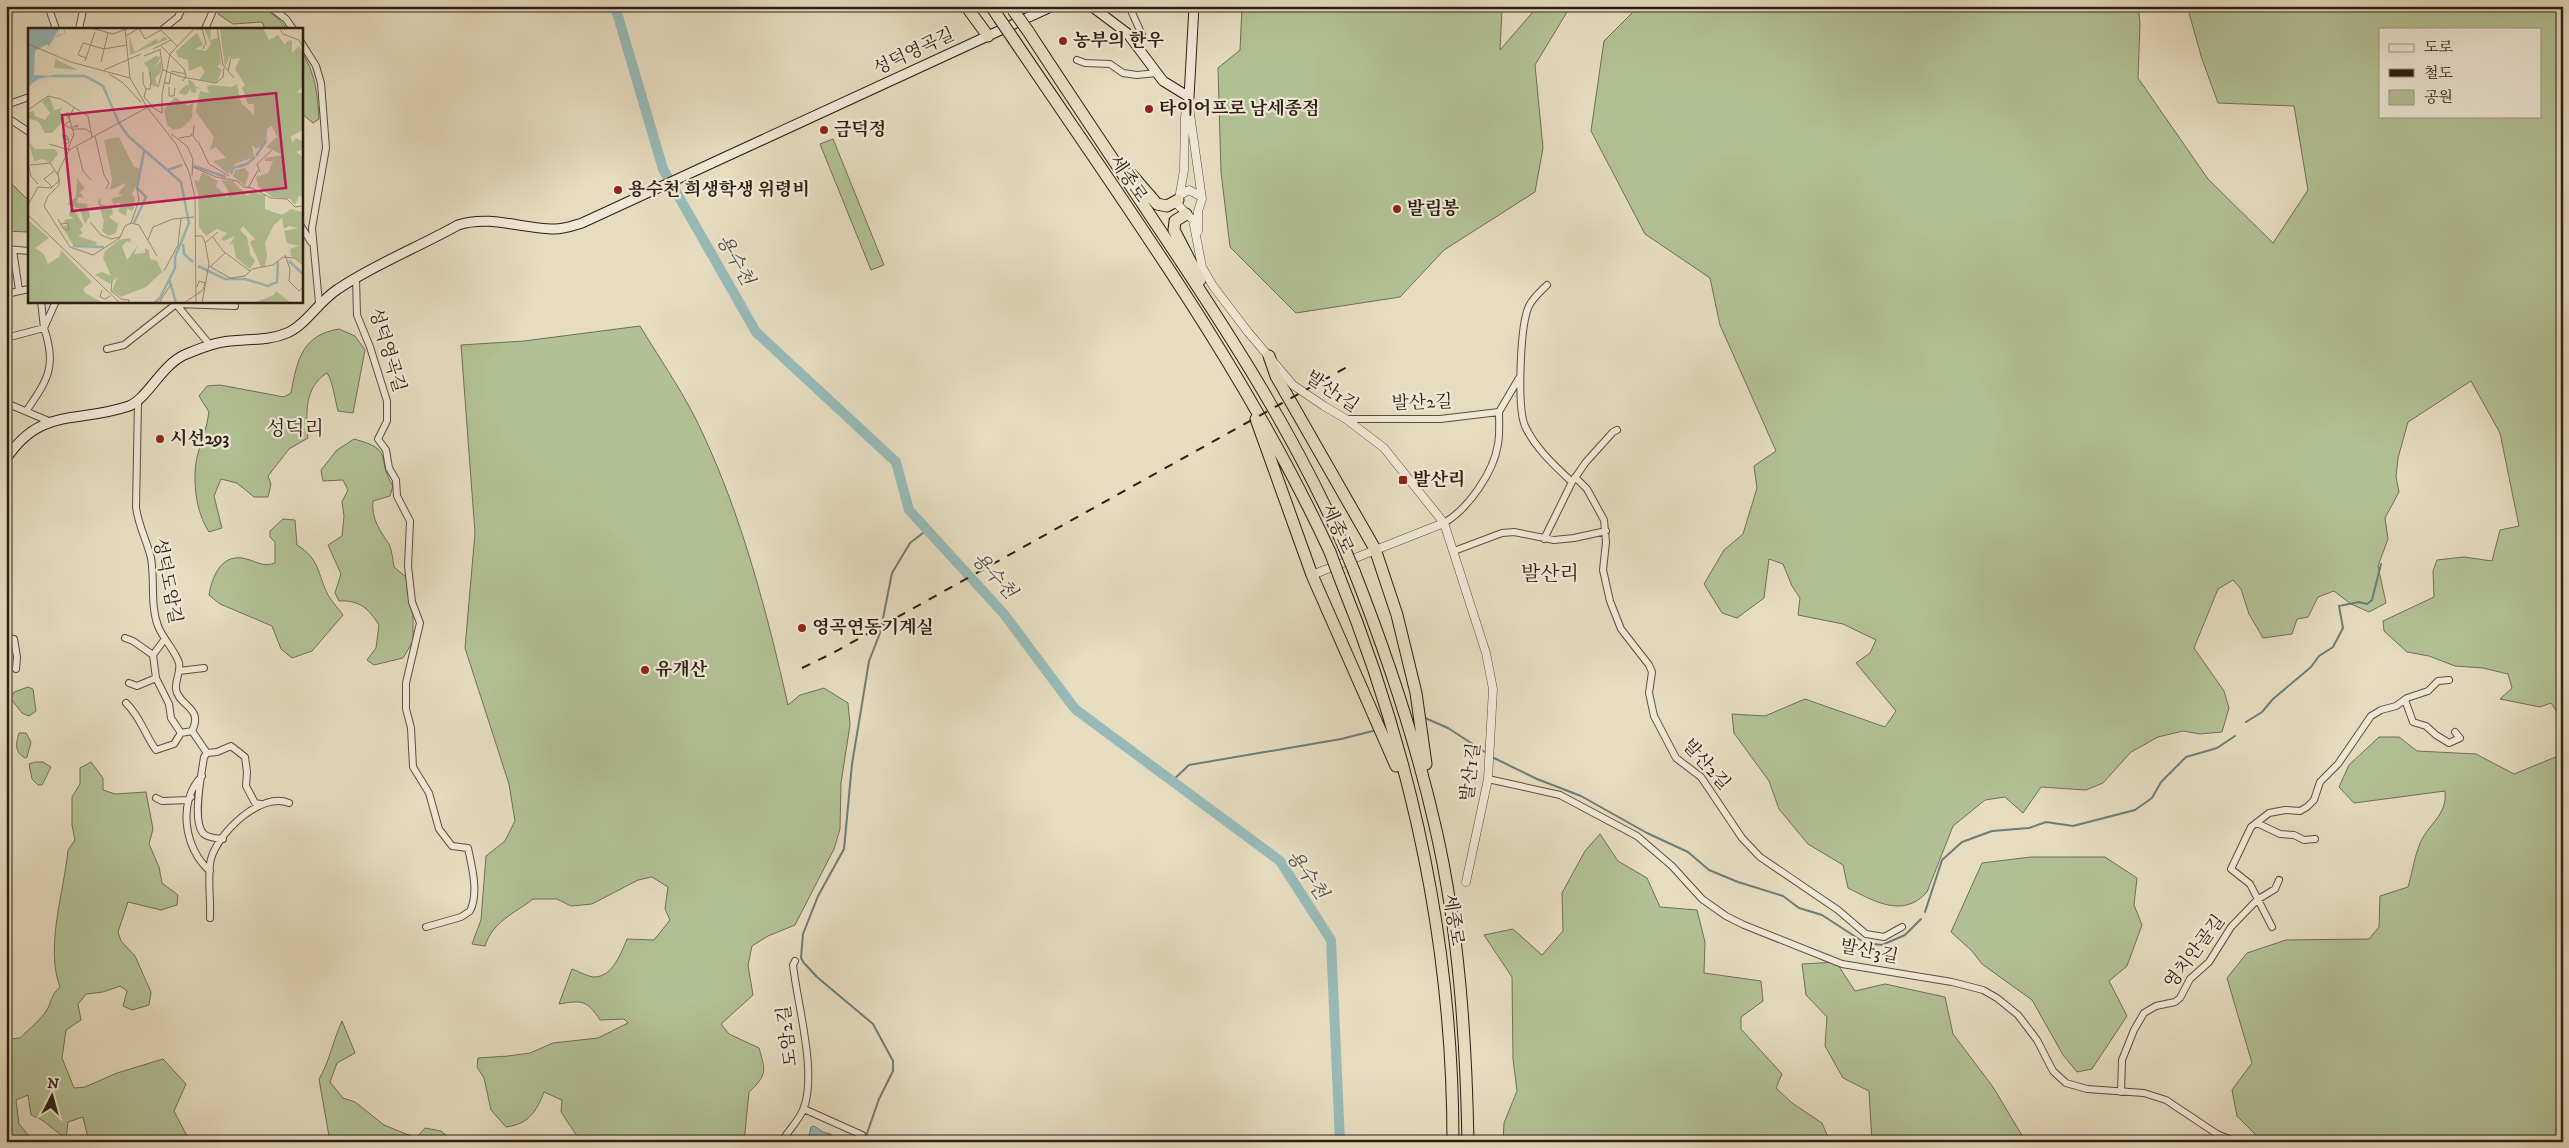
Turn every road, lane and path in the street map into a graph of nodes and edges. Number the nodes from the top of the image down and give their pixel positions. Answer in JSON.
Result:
{"nodes":[{"id":1,"x":48,"y":6,"type":"edge"},
{"id":2,"x":84,"y":6,"type":"edge"},
{"id":3,"x":183,"y":6,"type":"edge"},
{"id":4,"x":215,"y":6,"type":"edge"},
{"id":5,"x":245,"y":6,"type":"edge"},
{"id":6,"x":268,"y":6,"type":"edge"},
{"id":7,"x":966,"y":6,"type":"edge"},
{"id":8,"x":991,"y":6,"type":"edge"},
{"id":9,"x":1053,"y":6,"type":"edge"},
{"id":10,"x":1091,"y":6,"type":"edge"},
{"id":11,"x":1129,"y":6,"type":"edge"},
{"id":12,"x":1194,"y":6,"type":"edge"},
{"id":13,"x":1012,"y":8,"type":"edge"},
{"id":14,"x":56,"y":28,"type":"edge"},
{"id":15,"x":79,"y":28,"type":"edge"},
{"id":16,"x":164,"y":28,"type":"edge"},
{"id":17,"x":205,"y":28,"type":"edge"},
{"id":18,"x":292,"y":28,"type":"edge"},
{"id":19,"x":988,"y":36,"type":"junction"},
{"id":20,"x":1134,"y":42,"type":"junction"},
{"id":21,"x":302,"y":44,"type":"edge"},
{"id":22,"x":1077,"y":60,"type":"dead end"},
{"id":23,"x":1157,"y":73,"type":"junction"},
{"id":24,"x":28,"y":96,"type":"edge"},
{"id":25,"x":1189,"y":100,"type":"junction"},
{"id":26,"x":6,"y":108,"type":"edge"},
{"id":27,"x":1080,"y":110,"type":"junction"},
{"id":28,"x":6,"y":114,"type":"edge"},
{"id":29,"x":28,"y":131,"type":"edge"},
{"id":30,"x":1200,"y":196,"type":"junction"},
{"id":31,"x":1179,"y":198,"type":"junction"},
{"id":32,"x":1198,"y":211,"type":"junction"},
{"id":33,"x":1188,"y":214,"type":"junction"},
{"id":34,"x":302,"y":228,"type":"edge"},
{"id":35,"x":312,"y":245,"type":"junction"},
{"id":36,"x":10,"y":250,"type":"edge"},
{"id":37,"x":28,"y":251,"type":"edge"},
{"id":38,"x":1198,"y":253,"type":"junction"},
{"id":39,"x":356,"y":278,"type":"junction"},
{"id":40,"x":1547,"y":286,"type":"dead end"},
{"id":41,"x":28,"y":289,"type":"edge"},
{"id":42,"x":19,"y":290,"type":"junction"},
{"id":43,"x":6,"y":294,"type":"edge"},
{"id":44,"x":41,"y":302,"type":"edge"},
{"id":45,"x":56,"y":302,"type":"edge"},
{"id":46,"x":319,"y":303,"type":"junction"},
{"id":47,"x":176,"y":304,"type":"junction"},
{"id":48,"x":235,"y":306,"type":"dead end"},
{"id":49,"x":1220,"y":322,"type":"junction"},
{"id":50,"x":44,"y":328,"type":"junction"},
{"id":51,"x":6,"y":341,"type":"edge"},
{"id":52,"x":210,"y":345,"type":"junction"},
{"id":53,"x":107,"y":349,"type":"dead end"},
{"id":54,"x":1269,"y":356,"type":"junction"},
{"id":55,"x":1520,"y":374,"type":"junction"},
{"id":56,"x":1246,"y":392,"type":"junction"},
{"id":57,"x":6,"y":402,"type":"edge"},
{"id":58,"x":138,"y":402,"type":"junction"},
{"id":59,"x":27,"y":410,"type":"junction"},
{"id":60,"x":1499,"y":412,"type":"junction"},
{"id":61,"x":1346,"y":419,"type":"junction"},
{"id":62,"x":51,"y":422,"type":"junction"},
{"id":63,"x":1617,"y":430,"type":"dead end"},
{"id":64,"x":6,"y":459,"type":"edge"},
{"id":65,"x":1574,"y":479,"type":"junction"},
{"id":66,"x":1444,"y":523,"type":"junction"},
{"id":67,"x":1606,"y":531,"type":"junction"},
{"id":68,"x":1544,"y":539,"type":"junction"},
{"id":69,"x":1375,"y":549,"type":"junction"},
{"id":70,"x":1454,"y":551,"type":"junction"},
{"id":71,"x":1312,"y":575,"type":"junction"},
{"id":72,"x":125,"y":638,"type":"dead end"},
{"id":73,"x":6,"y":639,"type":"edge"},
{"id":74,"x":164,"y":640,"type":"junction"},
{"id":75,"x":153,"y":655,"type":"junction"},
{"id":76,"x":204,"y":668,"type":"dead end"},
{"id":77,"x":16,"y":669,"type":"dead end"},
{"id":78,"x":179,"y":671,"type":"junction"},
{"id":79,"x":156,"y":678,"type":"junction"},
{"id":80,"x":2449,"y":680,"type":"dead end"},
{"id":81,"x":130,"y":683,"type":"dead end"},
{"id":82,"x":2405,"y":700,"type":"junction"},
{"id":83,"x":126,"y":703,"type":"dead end"},
{"id":84,"x":192,"y":731,"type":"junction"},
{"id":85,"x":2455,"y":732,"type":"dead end"},
{"id":86,"x":181,"y":733,"type":"junction"},
{"id":87,"x":1417,"y":739,"type":"junction"},
{"id":88,"x":1393,"y":747,"type":"junction"},
{"id":89,"x":208,"y":753,"type":"junction"},
{"id":90,"x":202,"y":776,"type":"junction"},
{"id":91,"x":1488,"y":779,"type":"junction"},
{"id":92,"x":191,"y":797,"type":"junction"},
{"id":93,"x":156,"y":798,"type":"dead end"},
{"id":94,"x":289,"y":803,"type":"dead end"},
{"id":95,"x":260,"y":804,"type":"junction"},
{"id":96,"x":2257,"y":823,"type":"junction"},
{"id":97,"x":223,"y":839,"type":"junction"},
{"id":98,"x":2315,"y":839,"type":"dead end"},
{"id":99,"x":210,"y":870,"type":"junction"},
{"id":100,"x":2279,"y":880,"type":"dead end"},
{"id":101,"x":1466,"y":882,"type":"dead end"},
{"id":102,"x":2257,"y":900,"type":"junction"},
{"id":103,"x":210,"y":918,"type":"dead end"},
{"id":104,"x":426,"y":926,"type":"dead end"},
{"id":105,"x":2272,"y":927,"type":"dead end"},
{"id":106,"x":1902,"y":928,"type":"dead end"},
{"id":107,"x":795,"y":961,"type":"dead end"},
{"id":108,"x":2121,"y":1092,"type":"junction"},
{"id":109,"x":804,"y":1109,"type":"junction"},
{"id":110,"x":862,"y":1135,"type":"dead end"},
{"id":111,"x":782,"y":1142,"type":"edge"},
{"id":112,"x":1453,"y":1142,"type":"edge"},
{"id":113,"x":1468,"y":1142,"type":"edge"},
{"id":114,"x":2236,"y":1142,"type":"edge"}],
"edges":[{"from":1,"to":14,"type":"street"},
{"from":2,"to":15,"type":"street"},
{"from":3,"to":16,"type":"street"},
{"from":4,"to":17,"type":"street"},
{"from":5,"to":6,"type":"street"},
{"from":6,"to":18,"type":"street"},
{"from":7,"to":19,"type":"highway"},
{"from":8,"to":56,"type":"highway","name":"세종로","bridge":true},
{"from":9,"to":19,"type":"main road","name":"성덕영곡길"},
{"from":10,"to":20,"type":"main road"},
{"from":11,"to":20,"type":"street"},
{"from":12,"to":25,"type":"main road"},
{"from":13,"to":27,"type":"highway","name":"세종로","bridge":true},
{"from":19,"to":39,"type":"main road","name":"성덕영곡길"},
{"from":20,"to":23,"type":"main road"},
{"from":21,"to":35,"type":"street"},
{"from":22,"to":23,"type":"street"},
{"from":23,"to":25,"type":"main road"},
{"from":24,"to":26,"type":"street"},
{"from":25,"to":30,"type":"street"},
{"from":25,"to":31,"type":"street"},
{"from":27,"to":31,"type":"highway"},
{"from":27,"to":49,"type":"highway","name":"세종로"},
{"from":28,"to":29,"type":"street"},
{"from":30,"to":31,"type":"street"},
{"from":30,"to":32,"type":"street"},
{"from":31,"to":33,"type":"street"},
{"from":32,"to":33,"type":"street"},
{"from":32,"to":38,"type":"street"},
{"from":33,"to":38,"type":"street"},
{"from":33,"to":49,"type":"highway"},
{"from":34,"to":35,"type":"street"},
{"from":35,"to":46,"type":"street"},
{"from":36,"to":37,"type":"street"},
{"from":36,"to":42,"type":"street"},
{"from":38,"to":54,"type":"street","name":"발산1길"},
{"from":39,"to":46,"type":"main road"},
{"from":39,"to":104,"type":"street","name":"성덕영곡길"},
{"from":40,"to":55,"type":"street","name":"발산2길"},
{"from":41,"to":42,"type":"street"},
{"from":42,"to":43,"type":"street"},
{"from":44,"to":50,"type":"street"},
{"from":45,"to":50,"type":"street"},
{"from":46,"to":52,"type":"main road"},
{"from":47,"to":48,"type":"street"},
{"from":47,"to":52,"type":"street"},
{"from":47,"to":53,"type":"street"},
{"from":49,"to":87,"type":"highway","name":"세종로","bridge":true},
{"from":50,"to":51,"type":"street"},
{"from":50,"to":59,"type":"street"},
{"from":52,"to":58,"type":"main road"},
{"from":54,"to":61,"type":"street","name":"발산1길"},
{"from":54,"to":69,"type":"highway"},
{"from":55,"to":60,"type":"street","name":"발산2길"},
{"from":55,"to":65,"type":"street","name":"발산2길"},
{"from":56,"to":71,"type":"highway"},
{"from":56,"to":88,"type":"highway","name":"세종로","bridge":true},
{"from":57,"to":59,"type":"street"},
{"from":58,"to":62,"type":"main road"},
{"from":58,"to":74,"type":"street","name":"성덕도암길"},
{"from":59,"to":62,"type":"street"},
{"from":60,"to":61,"type":"street","name":"발산2길"},
{"from":60,"to":66,"type":"street"},
{"from":61,"to":66,"type":"street","name":"발산1길"},
{"from":62,"to":64,"type":"main road"},
{"from":63,"to":65,"type":"street"},
{"from":65,"to":67,"type":"street","name":"발산2길"},
{"from":65,"to":68,"type":"street"},
{"from":66,"to":69,"type":"street"},
{"from":66,"to":70,"type":"street","name":"발산1길"},
{"from":67,"to":68,"type":"street"},
{"from":67,"to":106,"type":"street","name":"발산2길"},
{"from":68,"to":70,"type":"street"},
{"from":69,"to":71,"type":"street"},
{"from":69,"to":87,"type":"highway"},
{"from":70,"to":91,"type":"street","name":"발산1길"},
{"from":71,"to":88,"type":"highway"},
{"from":72,"to":75,"type":"street"},
{"from":73,"to":77,"type":"street"},
{"from":74,"to":75,"type":"street"},
{"from":74,"to":78,"type":"street","name":"성덕도암길"},
{"from":75,"to":79,"type":"street"},
{"from":76,"to":78,"type":"street"},
{"from":78,"to":84,"type":"street","name":"성덕도암길"},
{"from":79,"to":81,"type":"street"},
{"from":79,"to":86,"type":"street"},
{"from":80,"to":82,"type":"street"},
{"from":82,"to":85,"type":"street"},
{"from":82,"to":96,"type":"street"},
{"from":83,"to":86,"type":"street"},
{"from":84,"to":86,"type":"street"},
{"from":84,"to":89,"type":"street"},
{"from":87,"to":113,"type":"highway","name":"세종로"},
{"from":88,"to":112,"type":"highway","name":"세종로"},
{"from":89,"to":90,"type":"street"},
{"from":89,"to":95,"type":"street"},
{"from":90,"to":92,"type":"street"},
{"from":90,"to":97,"type":"street"},
{"from":91,"to":101,"type":"street","name":"발산1길"},
{"from":91,"to":108,"type":"street","name":"발산3길"},
{"from":92,"to":93,"type":"street"},
{"from":92,"to":99,"type":"street"},
{"from":94,"to":95,"type":"street"},
{"from":95,"to":97,"type":"street"},
{"from":96,"to":98,"type":"street"},
{"from":96,"to":102,"type":"street"},
{"from":97,"to":99,"type":"street"},
{"from":99,"to":103,"type":"street"},
{"from":100,"to":102,"type":"street","name":"영치안골길"},
{"from":102,"to":105,"type":"street"},
{"from":102,"to":108,"type":"street","name":"영치안골길"},
{"from":107,"to":109,"type":"street","name":"도암2길"},
{"from":108,"to":114,"type":"street","name":"발산3길"},
{"from":109,"to":110,"type":"street"},
{"from":109,"to":111,"type":"street","name":"도암2길"}]}
